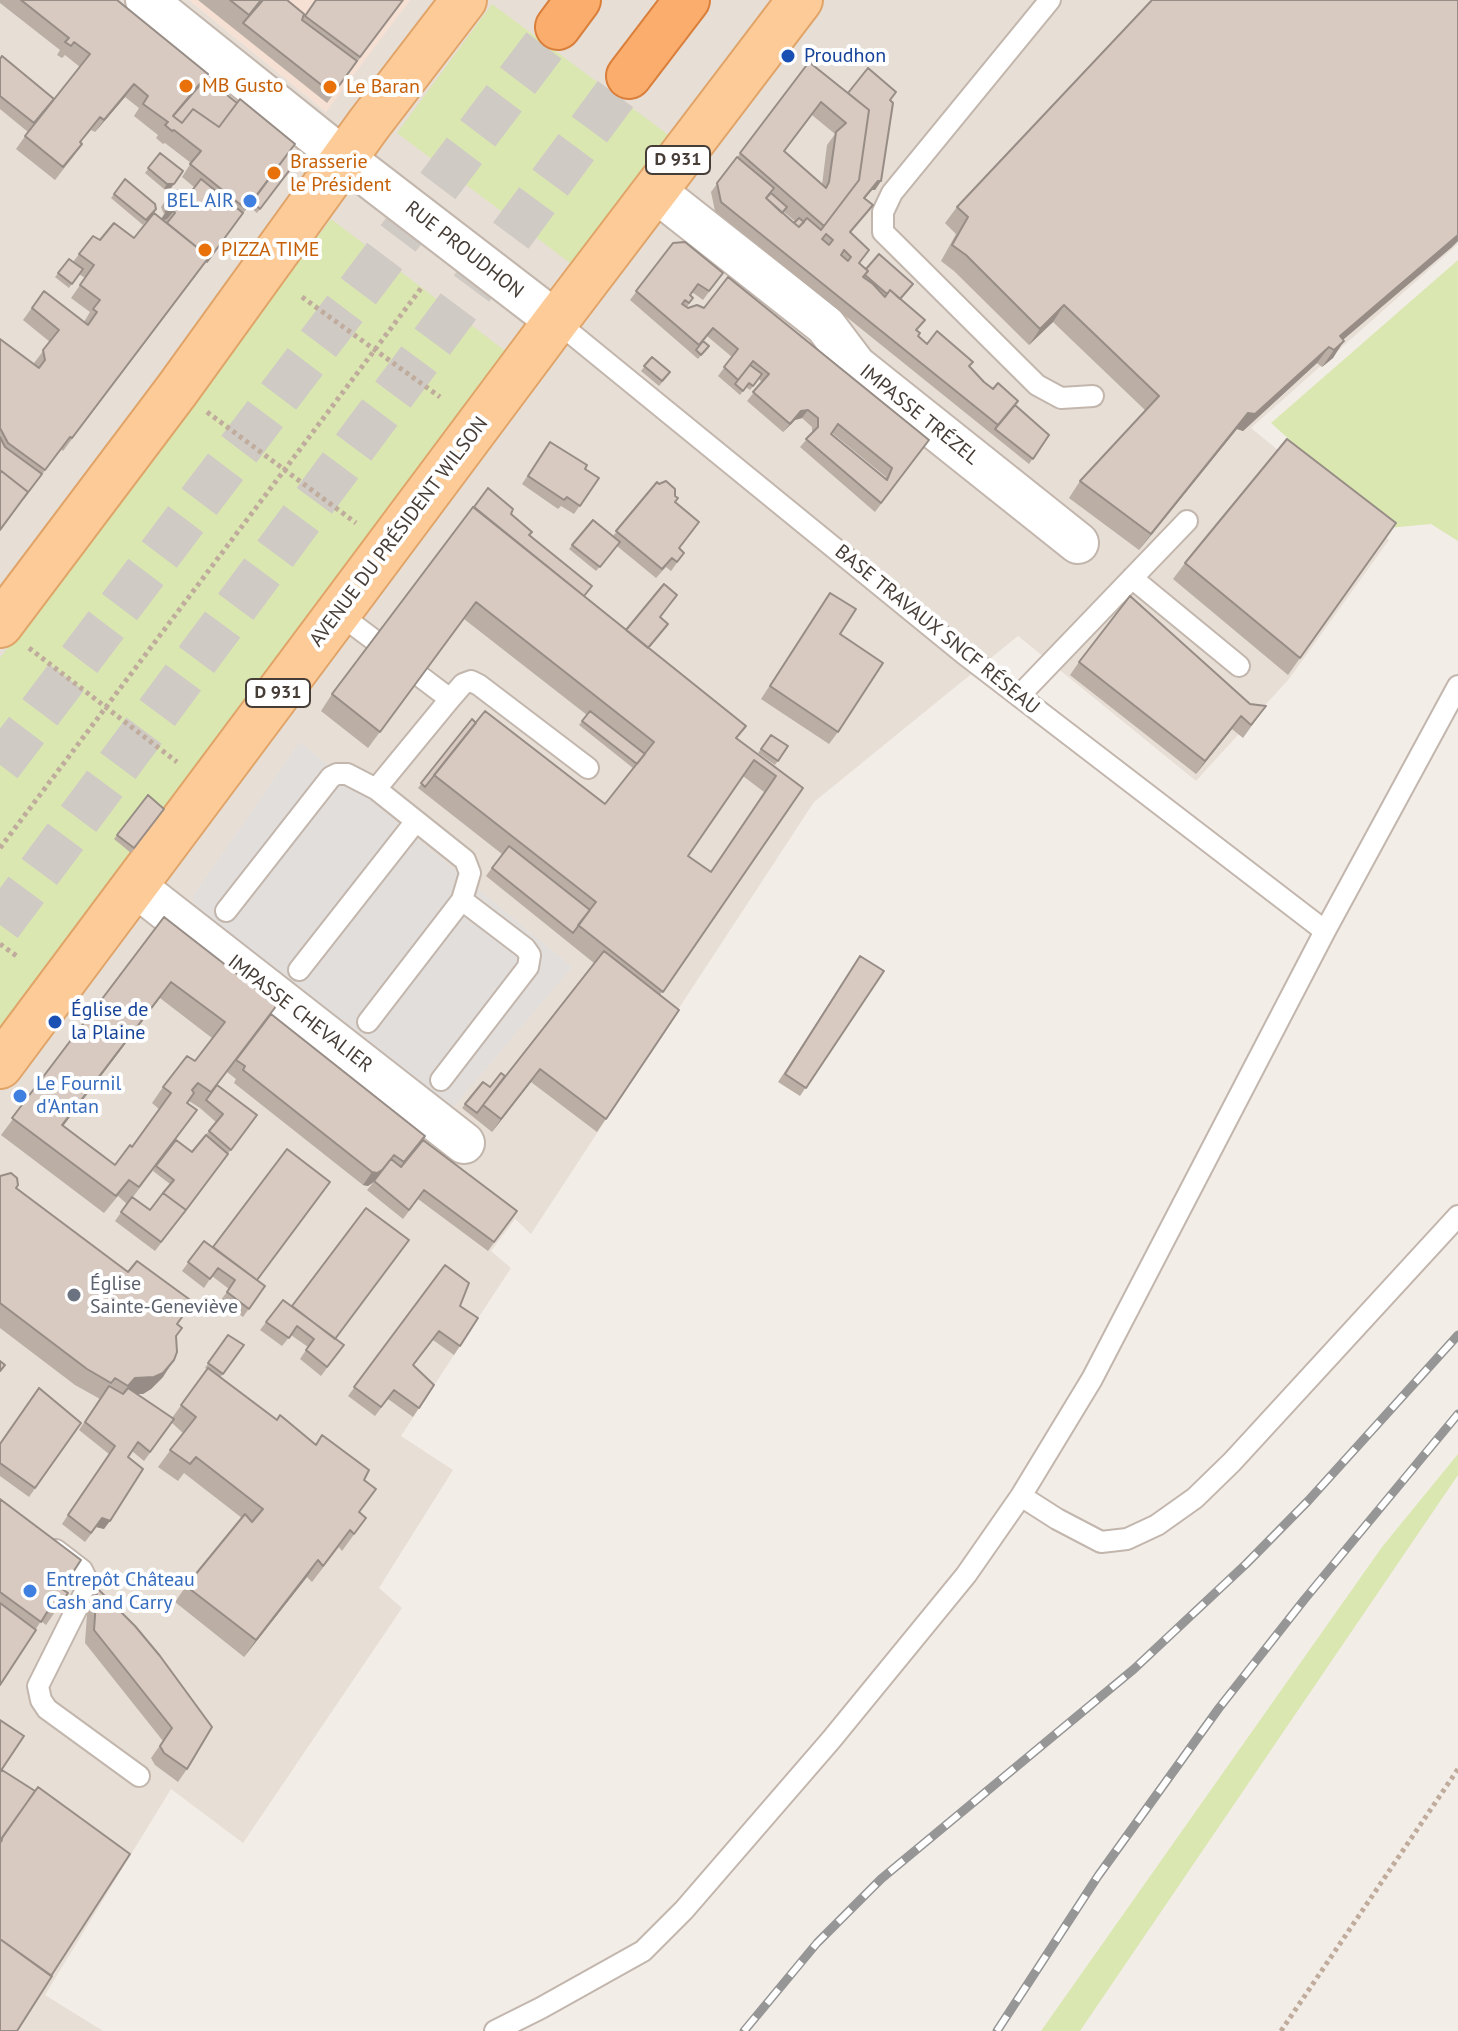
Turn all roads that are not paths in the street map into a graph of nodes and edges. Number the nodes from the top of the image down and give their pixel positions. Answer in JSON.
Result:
{"nodes":[{"id":1,"x":146,"y":0,"type":"edge"},
{"id":2,"x":464,"y":0,"type":"edge"},
{"id":3,"x":687,"y":0,"type":"edge"},
{"id":4,"x":800,"y":0,"type":"edge"},
{"id":5,"x":1050,"y":0,"type":"edge"},
{"id":6,"x":629,"y":76,"type":"tunnel mouth"},
{"id":7,"x":344,"y":158,"type":"junction"},
{"id":8,"x":655,"y":191,"type":"junction"},
{"id":9,"x":556,"y":321,"type":"junction"},
{"id":10,"x":1093,"y":396,"type":"dead end"},
{"id":11,"x":1187,"y":521,"type":"edge"},
{"id":12,"x":1078,"y":543,"type":"dead end"},
{"id":13,"x":1132,"y":578,"type":"junction"},
{"id":14,"x":338,"y":613,"type":"junction"},
{"id":15,"x":7,"y":624,"type":"edge"},
{"id":16,"x":374,"y":640,"type":"edge"},
{"id":17,"x":1239,"y":666,"type":"dead end"},
{"id":18,"x":421,"y":677,"type":"edge"},
{"id":19,"x":1458,"y":686,"type":"edge"},
{"id":20,"x":1019,"y":696,"type":"junction"},
{"id":21,"x":450,"y":699,"type":"junction"},
{"id":22,"x":588,"y":768,"type":"dead end"},
{"id":23,"x":376,"y":789,"type":"junction"},
{"id":24,"x":416,"y":821,"type":"junction"},
{"id":25,"x":135,"y":886,"type":"junction"},
{"id":26,"x":462,"y":900,"type":"junction"},
{"id":27,"x":226,"y":911,"type":"dead end"},
{"id":28,"x":1325,"y":931,"type":"junction"},
{"id":29,"x":299,"y":970,"type":"dead end"},
{"id":30,"x":368,"y":1022,"type":"dead end"},
{"id":31,"x":0,"y":1066,"type":"edge"},
{"id":32,"x":441,"y":1080,"type":"dead end"},
{"id":33,"x":464,"y":1143,"type":"dead end"},
{"id":34,"x":1458,"y":1216,"type":"edge"},
{"id":35,"x":1021,"y":1496,"type":"junction"},
{"id":36,"x":47,"y":1542,"type":"edge"},
{"id":37,"x":139,"y":1776,"type":"dead end"},
{"id":38,"x":541,"y":2008,"type":"junction"},
{"id":39,"x":495,"y":2031,"type":"edge"},
{"id":40,"x":532,"y":2031,"type":"edge"}],
"edges":[{"from":1,"to":7,"type":"street","name":"RUE PROUDHON"},
{"from":2,"to":7,"type":"main road"},
{"from":3,"to":6,"type":"highway"},
{"from":4,"to":8,"type":"main road","name":"AVENUE DU PRÉSIDENT WILSON","number":"D 931"},
{"from":5,"to":10,"type":"lane"},
{"from":7,"to":9,"type":"street","name":"RUE PROUDHON"},
{"from":7,"to":15,"type":"main road"},
{"from":8,"to":9,"type":"main road","name":"AVENUE DU PRÉSIDENT WILSON","number":"D 931"},
{"from":8,"to":12,"type":"street","name":"IMPASSE TRÉZEL"},
{"from":9,"to":14,"type":"main road","name":"AVENUE DU PRÉSIDENT WILSON","number":"D 931"},
{"from":9,"to":20,"type":"lane","name":"BASE TRAVAUX SNCF RÉSEAU"},
{"from":11,"to":13,"type":"lane"},
{"from":13,"to":17,"type":"lane"},
{"from":13,"to":20,"type":"lane"},
{"from":14,"to":16,"type":"lane"},
{"from":14,"to":25,"type":"main road","name":"AVENUE DU PRÉSIDENT WILSON","number":"D 931"},
{"from":18,"to":21,"type":"lane"},
{"from":19,"to":28,"type":"lane"},
{"from":20,"to":28,"type":"lane","name":"BASE TRAVAUX SNCF RÉSEAU"},
{"from":21,"to":22,"type":"lane"},
{"from":21,"to":23,"type":"lane"},
{"from":23,"to":24,"type":"lane"},
{"from":23,"to":27,"type":"lane"},
{"from":24,"to":26,"type":"lane"},
{"from":24,"to":29,"type":"lane"},
{"from":25,"to":31,"type":"main road","name":"AVENUE DU PRÉSIDENT WILSON","number":"D 931"},
{"from":25,"to":33,"type":"street","name":"IMPASSE CHEVALIER"},
{"from":26,"to":30,"type":"lane"},
{"from":26,"to":32,"type":"lane"},
{"from":28,"to":35,"type":"lane"},
{"from":34,"to":35,"type":"lane"},
{"from":35,"to":38,"type":"lane"},
{"from":36,"to":37,"type":"lane"},
{"from":38,"to":39,"type":"lane"},
{"from":38,"to":40,"type":"lane"}]}
